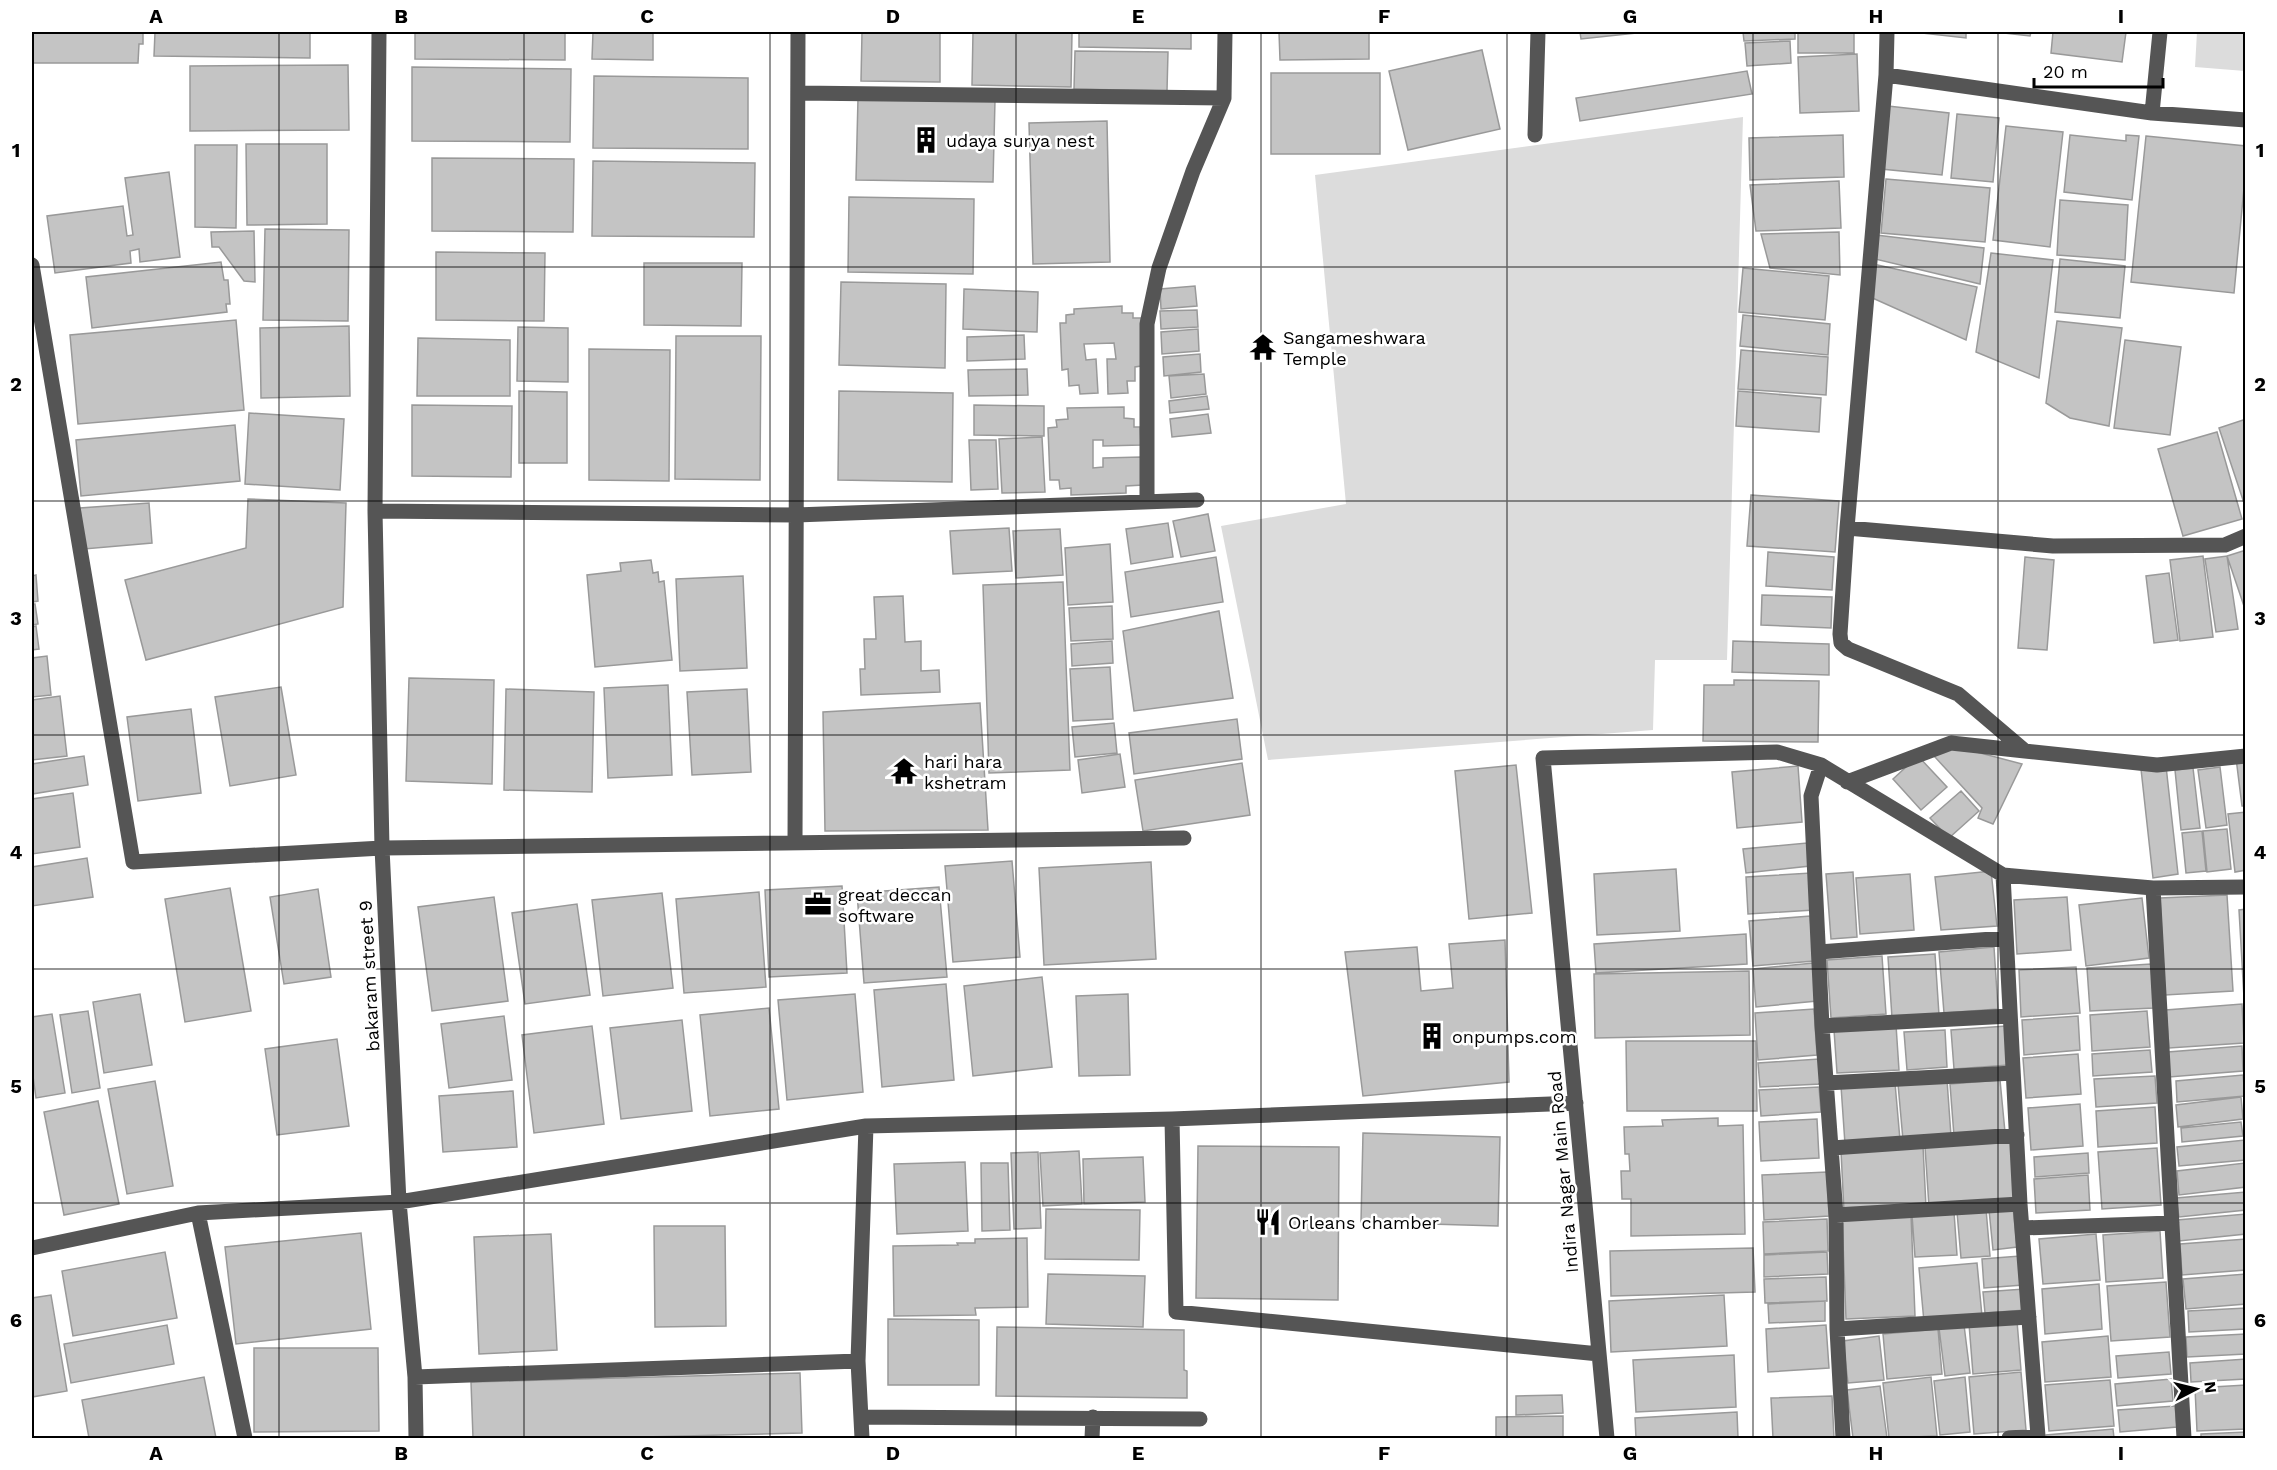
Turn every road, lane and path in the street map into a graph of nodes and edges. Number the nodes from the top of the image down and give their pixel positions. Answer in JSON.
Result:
{"nodes":[{"id":1,"x":379,"y":32,"type":"edge"},
{"id":2,"x":798,"y":32,"type":"edge"},
{"id":3,"x":1225,"y":32,"type":"edge"},
{"id":4,"x":1538,"y":32,"type":"edge"},
{"id":5,"x":1887,"y":32,"type":"edge"},
{"id":6,"x":2160,"y":32,"type":"edge"},
{"id":7,"x":1886,"y":75,"type":"junction"},
{"id":8,"x":798,"y":93,"type":"junction"},
{"id":9,"x":1224,"y":98,"type":"junction"},
{"id":10,"x":2151,"y":113,"type":"junction"},
{"id":11,"x":2246,"y":120,"type":"edge"},
{"id":12,"x":1535,"y":135,"type":"dead end"},
{"id":13,"x":32,"y":265,"type":"edge"},
{"id":14,"x":1197,"y":500,"type":"dead end"},
{"id":15,"x":1148,"y":502,"type":"junction"},
{"id":16,"x":375,"y":511,"type":"junction"},
{"id":17,"x":796,"y":515,"type":"junction"},
{"id":18,"x":1847,"y":528,"type":"junction"},
{"id":19,"x":2246,"y":537,"type":"edge"},
{"id":20,"x":2025,"y":751,"type":"junction"},
{"id":21,"x":2246,"y":756,"type":"edge"},
{"id":22,"x":1821,"y":765,"type":"junction"},
{"id":23,"x":1847,"y":782,"type":"junction"},
{"id":24,"x":1185,"y":838,"type":"dead end"},
{"id":25,"x":795,"y":843,"type":"junction"},
{"id":26,"x":382,"y":848,"type":"junction"},
{"id":27,"x":2002,"y":875,"type":"junction"},
{"id":28,"x":2246,"y":887,"type":"edge"},
{"id":29,"x":2153,"y":888,"type":"junction"},
{"id":30,"x":2006,"y":938,"type":"junction"},
{"id":31,"x":1819,"y":952,"type":"junction"},
{"id":32,"x":2010,"y":1016,"type":"junction"},
{"id":33,"x":1822,"y":1026,"type":"junction"},
{"id":34,"x":2013,"y":1073,"type":"junction"},
{"id":35,"x":1826,"y":1083,"type":"junction"},
{"id":36,"x":1576,"y":1103,"type":"junction"},
{"id":37,"x":1172,"y":1119,"type":"junction"},
{"id":38,"x":866,"y":1126,"type":"junction"},
{"id":39,"x":2017,"y":1135,"type":"junction"},
{"id":40,"x":1832,"y":1148,"type":"junction"},
{"id":41,"x":399,"y":1202,"type":"junction"},
{"id":42,"x":2020,"y":1204,"type":"junction"},
{"id":43,"x":198,"y":1213,"type":"junction"},
{"id":44,"x":1836,"y":1215,"type":"junction"},
{"id":45,"x":2172,"y":1223,"type":"junction"},
{"id":46,"x":2022,"y":1228,"type":"junction"},
{"id":47,"x":32,"y":1248,"type":"edge"},
{"id":48,"x":2029,"y":1317,"type":"junction"},
{"id":49,"x":1837,"y":1329,"type":"junction"},
{"id":50,"x":1599,"y":1354,"type":"junction"},
{"id":51,"x":858,"y":1361,"type":"junction"},
{"id":52,"x":415,"y":1377,"type":"junction"},
{"id":53,"x":862,"y":1417,"type":"junction"},
{"id":54,"x":1093,"y":1418,"type":"junction"},
{"id":55,"x":1200,"y":1419,"type":"dead end"},
{"id":56,"x":245,"y":1438,"type":"edge"},
{"id":57,"x":416,"y":1438,"type":"edge"},
{"id":58,"x":862,"y":1438,"type":"edge"},
{"id":59,"x":1092,"y":1438,"type":"edge"},
{"id":60,"x":1608,"y":1438,"type":"edge"},
{"id":61,"x":1843,"y":1438,"type":"edge"},
{"id":62,"x":2009,"y":1438,"type":"edge"},
{"id":63,"x":2184,"y":1438,"type":"edge"}],
"edges":[{"from":1,"to":16,"type":"street","name":"bakaram street 9"},
{"from":2,"to":8,"type":"street"},
{"from":3,"to":9,"type":"street"},
{"from":4,"to":12,"type":"street"},
{"from":5,"to":7,"type":"street"},
{"from":6,"to":10,"type":"street"},
{"from":7,"to":10,"type":"street"},
{"from":7,"to":18,"type":"street"},
{"from":8,"to":9,"type":"street"},
{"from":8,"to":17,"type":"street"},
{"from":9,"to":15,"type":"street"},
{"from":10,"to":11,"type":"street"},
{"from":13,"to":26,"type":"street"},
{"from":14,"to":15,"type":"street"},
{"from":15,"to":17,"type":"street"},
{"from":16,"to":17,"type":"street"},
{"from":16,"to":26,"type":"street","name":"bakaram street 9"},
{"from":17,"to":25,"type":"street"},
{"from":18,"to":19,"type":"street"},
{"from":18,"to":20,"type":"street"},
{"from":20,"to":21,"type":"street"},
{"from":20,"to":23,"type":"street"},
{"from":22,"to":23,"type":"street"},
{"from":22,"to":31,"type":"street"},
{"from":22,"to":36,"type":"street","name":"Indira Nagar Main Road"},
{"from":23,"to":27,"type":"street"},
{"from":24,"to":25,"type":"street"},
{"from":25,"to":26,"type":"street"},
{"from":26,"to":41,"type":"street","name":"bakaram street 9"},
{"from":27,"to":29,"type":"street"},
{"from":27,"to":30,"type":"street"},
{"from":28,"to":29,"type":"street"},
{"from":29,"to":45,"type":"street"},
{"from":30,"to":31,"type":"street"},
{"from":30,"to":32,"type":"street"},
{"from":31,"to":33,"type":"street"},
{"from":32,"to":33,"type":"street"},
{"from":32,"to":34,"type":"street"},
{"from":33,"to":35,"type":"street"},
{"from":34,"to":35,"type":"street"},
{"from":34,"to":39,"type":"street"},
{"from":35,"to":40,"type":"street"},
{"from":36,"to":37,"type":"street"},
{"from":36,"to":50,"type":"street","name":"Indira Nagar Main Road"},
{"from":37,"to":38,"type":"street"},
{"from":37,"to":50,"type":"street"},
{"from":38,"to":41,"type":"street"},
{"from":38,"to":51,"type":"street"},
{"from":39,"to":40,"type":"street"},
{"from":39,"to":42,"type":"street"},
{"from":40,"to":44,"type":"street"},
{"from":41,"to":43,"type":"street"},
{"from":41,"to":52,"type":"street","name":"bakaram street 9"},
{"from":42,"to":44,"type":"street"},
{"from":42,"to":46,"type":"street"},
{"from":43,"to":47,"type":"street"},
{"from":43,"to":56,"type":"street"},
{"from":44,"to":49,"type":"street"},
{"from":45,"to":46,"type":"street"},
{"from":45,"to":63,"type":"street"},
{"from":46,"to":48,"type":"street"},
{"from":48,"to":49,"type":"street"},
{"from":48,"to":62,"type":"street"},
{"from":49,"to":61,"type":"street"},
{"from":50,"to":60,"type":"street","name":"Indira Nagar Main Road"},
{"from":51,"to":52,"type":"street"},
{"from":51,"to":53,"type":"street"},
{"from":52,"to":57,"type":"street","name":"bakaram street 9"},
{"from":53,"to":54,"type":"street"},
{"from":53,"to":58,"type":"street"},
{"from":54,"to":55,"type":"street"},
{"from":54,"to":59,"type":"street"}]}
